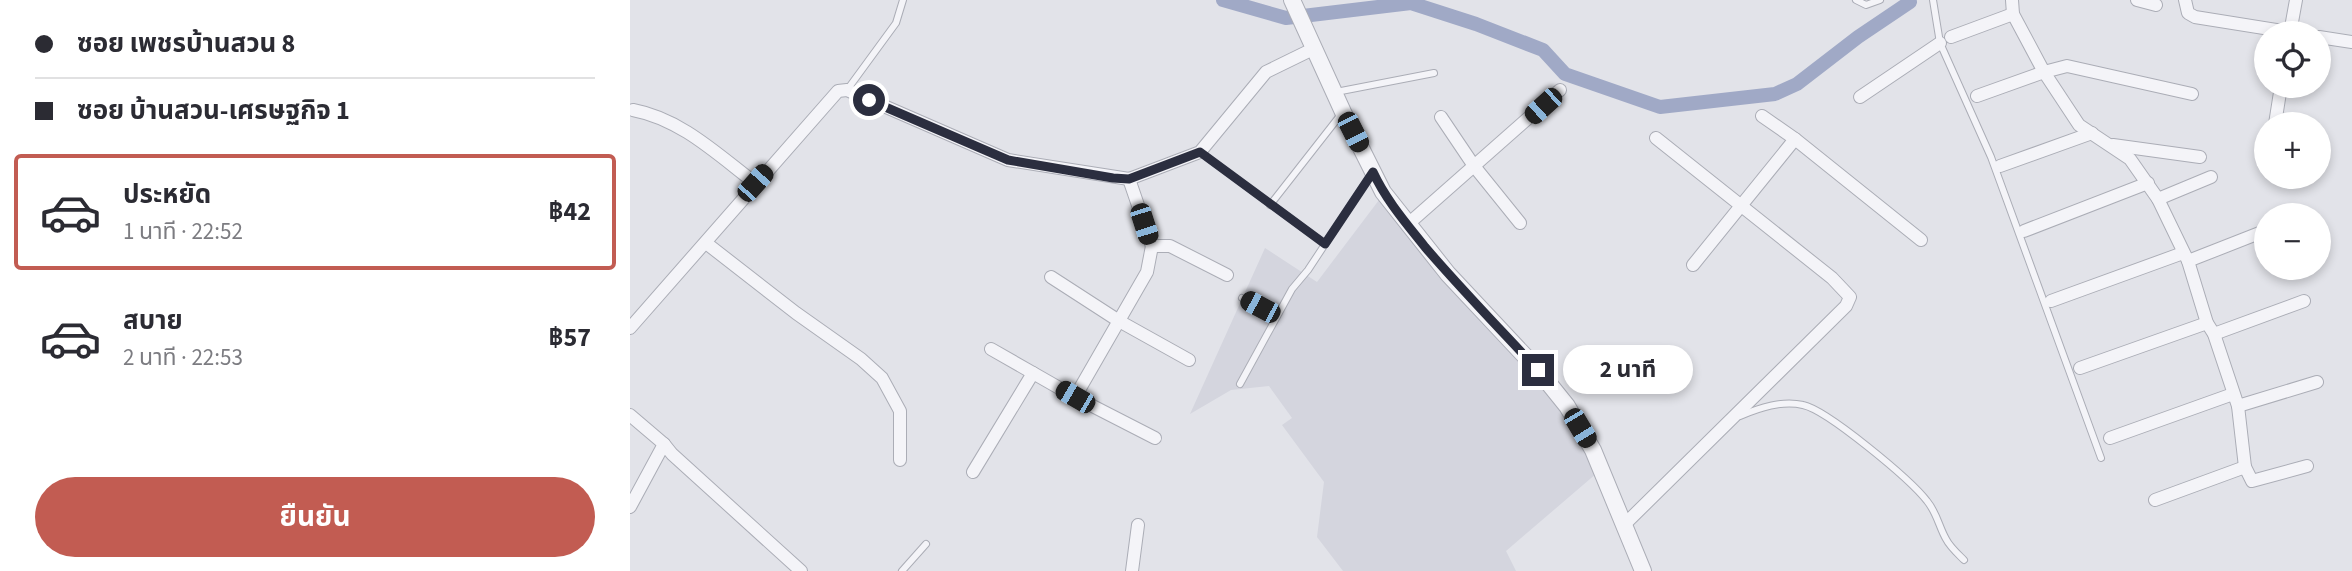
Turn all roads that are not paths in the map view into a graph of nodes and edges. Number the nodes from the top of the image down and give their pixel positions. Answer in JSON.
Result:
{"nodes":[{"id":1,"x":903,"y":0,"type":"edge"},
{"id":2,"x":1292,"y":0,"type":"edge"},
{"id":3,"x":1856,"y":0,"type":"edge"},
{"id":4,"x":1880,"y":0,"type":"edge"},
{"id":5,"x":1933,"y":0,"type":"edge"},
{"id":6,"x":2012,"y":0,"type":"edge"},
{"id":7,"x":2137,"y":0,"type":"edge"},
{"id":8,"x":2185,"y":0,"type":"edge"},
{"id":9,"x":2296,"y":0,"type":"edge"},
{"id":10,"x":2156,"y":5,"type":"dead end"},
{"id":11,"x":2013,"y":14,"type":"junction"},
{"id":12,"x":2292,"y":21,"type":"edge"},
{"id":13,"x":2254,"y":27,"type":"edge"},
{"id":14,"x":2331,"y":39,"type":"edge"},
{"id":15,"x":1945,"y":40,"type":"junction"},
{"id":16,"x":2352,"y":42,"type":"edge"},
{"id":17,"x":1314,"y":48,"type":"junction"},
{"id":18,"x":2044,"y":72,"type":"junction"},
{"id":19,"x":1434,"y":73,"type":"dead end"},
{"id":20,"x":847,"y":90,"type":"junction"},
{"id":21,"x":1560,"y":90,"type":"dead end"},
{"id":22,"x":1335,"y":93,"type":"junction"},
{"id":23,"x":2192,"y":94,"type":"dead end"},
{"id":24,"x":1977,"y":96,"type":"dead end"},
{"id":25,"x":1860,"y":97,"type":"dead end"},
{"id":26,"x":634,"y":110,"type":"dead end"},
{"id":27,"x":1343,"y":112,"type":"junction"},
{"id":28,"x":1762,"y":116,"type":"dead end"},
{"id":29,"x":1441,"y":117,"type":"dead end"},
{"id":30,"x":2092,"y":133,"type":"junction"},
{"id":31,"x":1656,"y":138,"type":"dead end"},
{"id":32,"x":1795,"y":139,"type":"junction"},
{"id":33,"x":2109,"y":144,"type":"junction"},
{"id":34,"x":1200,"y":152,"type":"junction"},
{"id":35,"x":2200,"y":157,"type":"dead end"},
{"id":36,"x":1474,"y":166,"type":"junction"},
{"id":37,"x":2000,"y":166,"type":"dead end"},
{"id":38,"x":1373,"y":172,"type":"junction"},
{"id":39,"x":2211,"y":177,"type":"dead end"},
{"id":40,"x":1129,"y":179,"type":"junction"},
{"id":41,"x":755,"y":183,"type":"junction"},
{"id":42,"x":2148,"y":183,"type":"junction"},
{"id":43,"x":2158,"y":199,"type":"junction"},
{"id":44,"x":1270,"y":205,"type":"junction"},
{"id":45,"x":1740,"y":205,"type":"junction"},
{"id":46,"x":1520,"y":223,"type":"dead end"},
{"id":47,"x":1407,"y":225,"type":"junction"},
{"id":48,"x":2024,"y":231,"type":"dead end"},
{"id":49,"x":2254,"y":235,"type":"edge"},
{"id":50,"x":1920,"y":240,"type":"dead end"},
{"id":51,"x":706,"y":243,"type":"junction"},
{"id":52,"x":1325,"y":244,"type":"junction"},
{"id":53,"x":1152,"y":246,"type":"junction"},
{"id":54,"x":2186,"y":257,"type":"junction"},
{"id":55,"x":1693,"y":265,"type":"dead end"},
{"id":56,"x":1227,"y":275,"type":"dead end"},
{"id":57,"x":1051,"y":277,"type":"dead end"},
{"id":58,"x":1242,"y":298,"type":"dead end"},
{"id":59,"x":2051,"y":301,"type":"dead end"},
{"id":60,"x":2305,"y":301,"type":"dead end"},
{"id":61,"x":1277,"y":316,"type":"junction"},
{"id":62,"x":1119,"y":321,"type":"junction"},
{"id":63,"x":630,"y":328,"type":"edge"},
{"id":64,"x":2210,"y":328,"type":"junction"},
{"id":65,"x":991,"y":349,"type":"dead end"},
{"id":66,"x":1189,"y":360,"type":"dead end"},
{"id":67,"x":2080,"y":368,"type":"dead end"},
{"id":68,"x":1033,"y":373,"type":"junction"},
{"id":69,"x":2318,"y":382,"type":"dead end"},
{"id":70,"x":1240,"y":384,"type":"dead end"},
{"id":71,"x":1075,"y":397,"type":"junction"},
{"id":72,"x":2236,"y":400,"type":"junction"},
{"id":73,"x":630,"y":415,"type":"edge"},
{"id":74,"x":1731,"y":419,"type":"junction"},
{"id":75,"x":1155,"y":438,"type":"dead end"},
{"id":76,"x":2110,"y":438,"type":"dead end"},
{"id":77,"x":664,"y":444,"type":"junction"},
{"id":78,"x":2101,"y":458,"type":"dead end"},
{"id":79,"x":901,"y":460,"type":"dead end"},
{"id":80,"x":2307,"y":466,"type":"dead end"},
{"id":81,"x":2245,"y":467,"type":"junction"},
{"id":82,"x":973,"y":472,"type":"dead end"},
{"id":83,"x":2155,"y":500,"type":"dead end"},
{"id":84,"x":630,"y":507,"type":"edge"},
{"id":85,"x":1625,"y":524,"type":"junction"},
{"id":86,"x":1138,"y":525,"type":"dead end"},
{"id":87,"x":926,"y":544,"type":"dead end"},
{"id":88,"x":1964,"y":560,"type":"dead end"},
{"id":89,"x":801,"y":571,"type":"edge"},
{"id":90,"x":902,"y":571,"type":"edge"},
{"id":91,"x":1132,"y":571,"type":"edge"},
{"id":92,"x":1643,"y":571,"type":"edge"}],
"edges":[{"from":1,"to":20,"type":"lane"},
{"from":2,"to":17,"type":"street"},
{"from":3,"to":4,"type":"lane"},
{"from":5,"to":15,"type":"lane"},
{"from":6,"to":11,"type":"street"},
{"from":7,"to":10,"type":"street"},
{"from":8,"to":13,"type":"street"},
{"from":9,"to":12,"type":"street"},
{"from":11,"to":15,"type":"street"},
{"from":11,"to":18,"type":"street"},
{"from":14,"to":16,"type":"street"},
{"from":15,"to":25,"type":"street"},
{"from":15,"to":78,"type":"lane"},
{"from":17,"to":22,"type":"street"},
{"from":17,"to":34,"type":"street"},
{"from":18,"to":23,"type":"street"},
{"from":18,"to":24,"type":"street"},
{"from":18,"to":30,"type":"street"},
{"from":19,"to":22,"type":"lane"},
{"from":20,"to":40,"type":"street"},
{"from":20,"to":41,"type":"street"},
{"from":21,"to":36,"type":"street"},
{"from":22,"to":27,"type":"street"},
{"from":26,"to":41,"type":"street"},
{"from":27,"to":38,"type":"street"},
{"from":27,"to":44,"type":"lane"},
{"from":28,"to":32,"type":"street"},
{"from":29,"to":36,"type":"street"},
{"from":30,"to":33,"type":"street"},
{"from":30,"to":37,"type":"street"},
{"from":31,"to":45,"type":"street"},
{"from":32,"to":45,"type":"street"},
{"from":32,"to":50,"type":"street"},
{"from":33,"to":35,"type":"street"},
{"from":33,"to":42,"type":"street"},
{"from":34,"to":40,"type":"street"},
{"from":34,"to":44,"type":"lane"},
{"from":36,"to":46,"type":"street"},
{"from":36,"to":47,"type":"street"},
{"from":38,"to":47,"type":"street"},
{"from":38,"to":52,"type":"lane"},
{"from":39,"to":43,"type":"street"},
{"from":40,"to":53,"type":"street"},
{"from":41,"to":51,"type":"street"},
{"from":42,"to":43,"type":"street"},
{"from":42,"to":48,"type":"street"},
{"from":43,"to":54,"type":"street"},
{"from":44,"to":52,"type":"lane"},
{"from":45,"to":55,"type":"street"},
{"from":45,"to":74,"type":"street"},
{"from":47,"to":85,"type":"street"},
{"from":49,"to":54,"type":"street"},
{"from":51,"to":63,"type":"street"},
{"from":51,"to":79,"type":"street"},
{"from":52,"to":61,"type":"lane"},
{"from":53,"to":56,"type":"street"},
{"from":53,"to":62,"type":"street"},
{"from":54,"to":59,"type":"street"},
{"from":54,"to":64,"type":"street"},
{"from":57,"to":62,"type":"street"},
{"from":58,"to":61,"type":"lane"},
{"from":60,"to":64,"type":"street"},
{"from":61,"to":70,"type":"lane"},
{"from":62,"to":66,"type":"street"},
{"from":62,"to":71,"type":"street"},
{"from":64,"to":67,"type":"street"},
{"from":64,"to":72,"type":"street"},
{"from":65,"to":68,"type":"street"},
{"from":68,"to":71,"type":"street"},
{"from":68,"to":82,"type":"street"},
{"from":69,"to":72,"type":"street"},
{"from":71,"to":75,"type":"street"},
{"from":72,"to":76,"type":"street"},
{"from":72,"to":81,"type":"street"},
{"from":73,"to":77,"type":"street"},
{"from":74,"to":85,"type":"street"},
{"from":74,"to":88,"type":"lane"},
{"from":77,"to":84,"type":"street"},
{"from":77,"to":89,"type":"street"},
{"from":80,"to":81,"type":"street"},
{"from":81,"to":83,"type":"street"},
{"from":85,"to":92,"type":"street"},
{"from":86,"to":91,"type":"street"},
{"from":87,"to":90,"type":"lane"}]}
